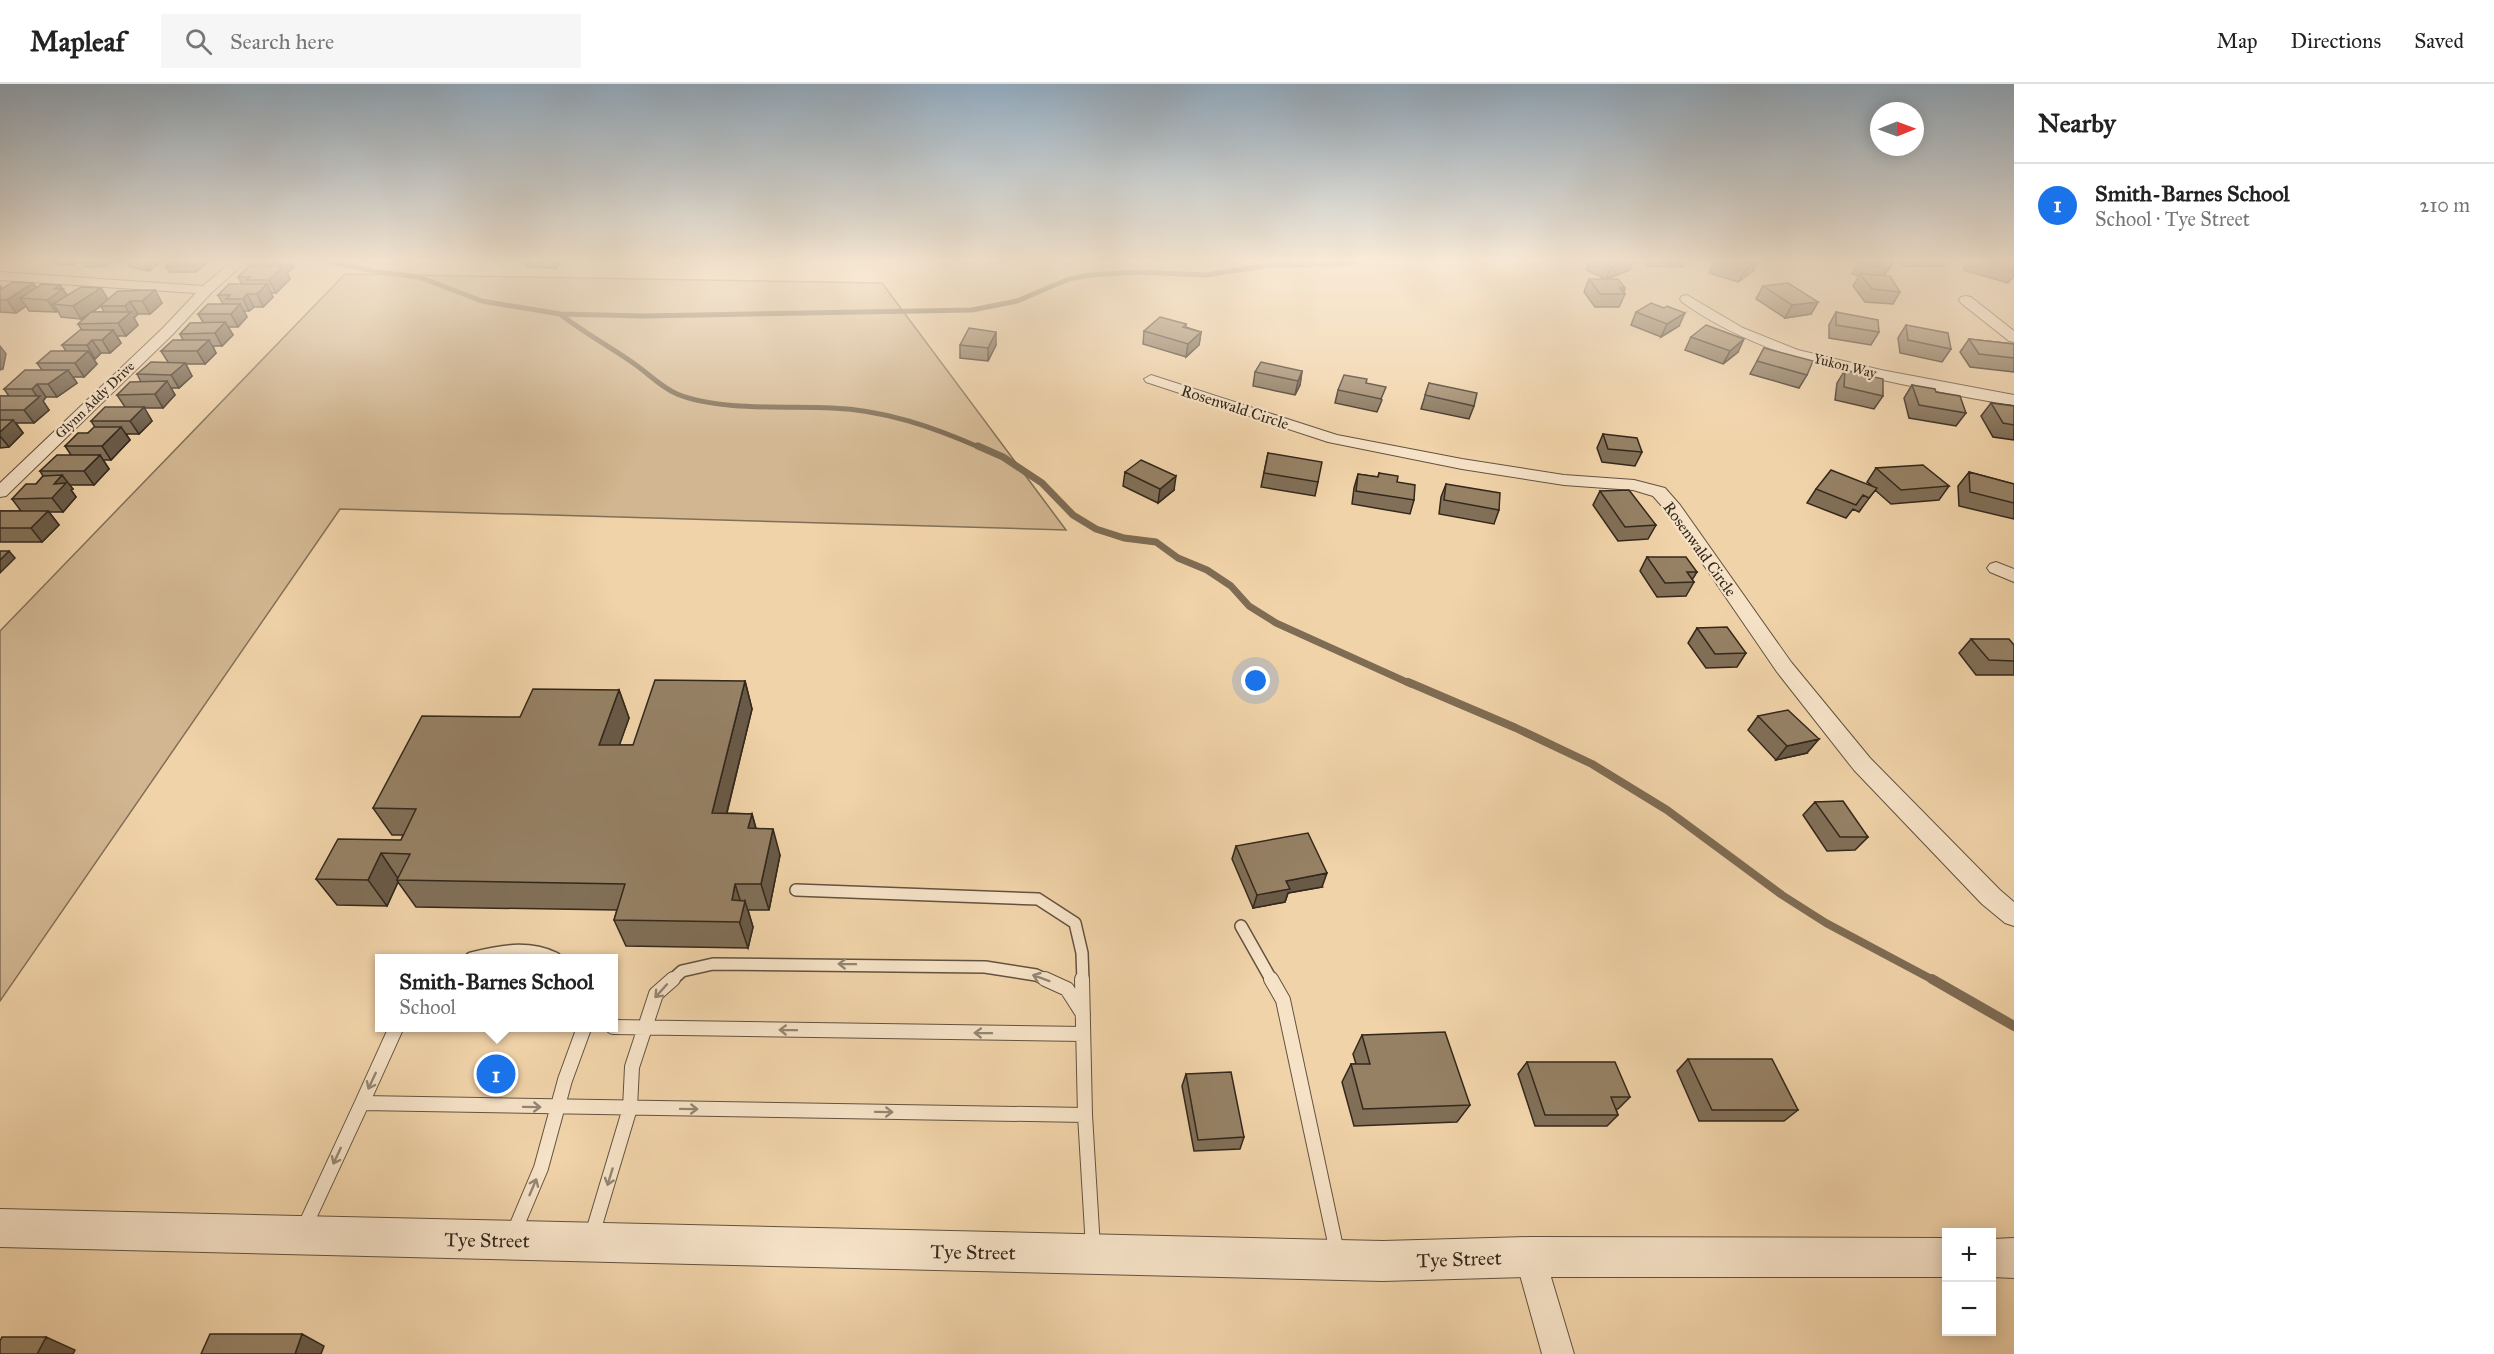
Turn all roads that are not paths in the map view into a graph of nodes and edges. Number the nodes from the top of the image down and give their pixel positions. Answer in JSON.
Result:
{"nodes":[{"id":1,"x":180,"y":318,"type":"edge"},
{"id":2,"x":1717,"y":318,"type":"edge"},
{"id":3,"x":1989,"y":318,"type":"edge"},
{"id":4,"x":2014,"y":338,"type":"edge"},
{"id":5,"x":1151,"y":379,"type":"dead end"},
{"id":6,"x":2014,"y":400,"type":"edge"},
{"id":7,"x":0,"y":492,"type":"edge"},
{"id":8,"x":1996,"y":568,"type":"dead end"},
{"id":9,"x":2014,"y":576,"type":"edge"},
{"id":10,"x":796,"y":890,"type":"dead end"},
{"id":11,"x":2014,"y":916,"type":"edge"},
{"id":12,"x":1241,"y":926,"type":"dead end"},
{"id":13,"x":484,"y":954,"type":"edge"},
{"id":14,"x":540,"y":954,"type":"edge"},
{"id":15,"x":1083,"y":1014,"type":"junction"},
{"id":16,"x":618,"y":1027,"type":"edge"},
{"id":17,"x":645,"y":1028,"type":"junction"},
{"id":18,"x":394,"y":1032,"type":"edge"},
{"id":19,"x":583,"y":1032,"type":"edge"},
{"id":20,"x":1083,"y":1034,"type":"junction"},
{"id":21,"x":362,"y":1103,"type":"junction"},
{"id":22,"x":558,"y":1107,"type":"junction"},
{"id":23,"x":630,"y":1108,"type":"junction"},
{"id":24,"x":1085,"y":1115,"type":"junction"},
{"id":25,"x":0,"y":1228,"type":"edge"},
{"id":26,"x":300,"y":1236,"type":"junction"},
{"id":27,"x":511,"y":1241,"type":"junction"},
{"id":28,"x":590,"y":1243,"type":"junction"},
{"id":29,"x":1093,"y":1254,"type":"junction"},
{"id":30,"x":1530,"y":1257,"type":"junction"},
{"id":31,"x":1942,"y":1258,"type":"edge"},
{"id":32,"x":1996,"y":1258,"type":"edge"},
{"id":33,"x":2014,"y":1258,"type":"edge"},
{"id":34,"x":1339,"y":1261,"type":"junction"},
{"id":35,"x":1558,"y":1354,"type":"edge"}],
"edges":[{"from":1,"to":7,"type":"street","name":"Glynn Addy Drive"},
{"from":2,"to":6,"type":"street","name":"Yukon Way"},
{"from":3,"to":4,"type":"street"},
{"from":5,"to":11,"type":"street","name":"Rosenwald Circle"},
{"from":8,"to":9,"type":"street"},
{"from":10,"to":15,"type":"lane"},
{"from":12,"to":34,"type":"lane"},
{"from":13,"to":14,"type":"lane"},
{"from":15,"to":17,"type":"lane","one_way":true},
{"from":15,"to":20,"type":"lane"},
{"from":16,"to":17,"type":"lane"},
{"from":20,"to":17,"type":"lane","one_way":true},
{"from":17,"to":23,"type":"lane"},
{"from":18,"to":21,"type":"lane","one_way":true},
{"from":19,"to":22,"type":"lane"},
{"from":20,"to":24,"type":"lane"},
{"from":21,"to":22,"type":"lane","one_way":true},
{"from":21,"to":26,"type":"lane","one_way":true},
{"from":22,"to":23,"type":"lane"},
{"from":27,"to":22,"type":"lane","one_way":true},
{"from":23,"to":24,"type":"lane","one_way":true},
{"from":23,"to":28,"type":"lane","one_way":true},
{"from":24,"to":29,"type":"lane"},
{"from":25,"to":26,"type":"street","name":"Tye Street"},
{"from":26,"to":27,"type":"street","name":"Tye Street"},
{"from":27,"to":28,"type":"street","name":"Tye Street"},
{"from":28,"to":29,"type":"street","name":"Tye Street"},
{"from":29,"to":34,"type":"street","name":"Tye Street"},
{"from":30,"to":31,"type":"street","name":"Tye Street"},
{"from":30,"to":34,"type":"street","name":"Tye Street"},
{"from":30,"to":35,"type":"street"},
{"from":32,"to":33,"type":"street"}]}
